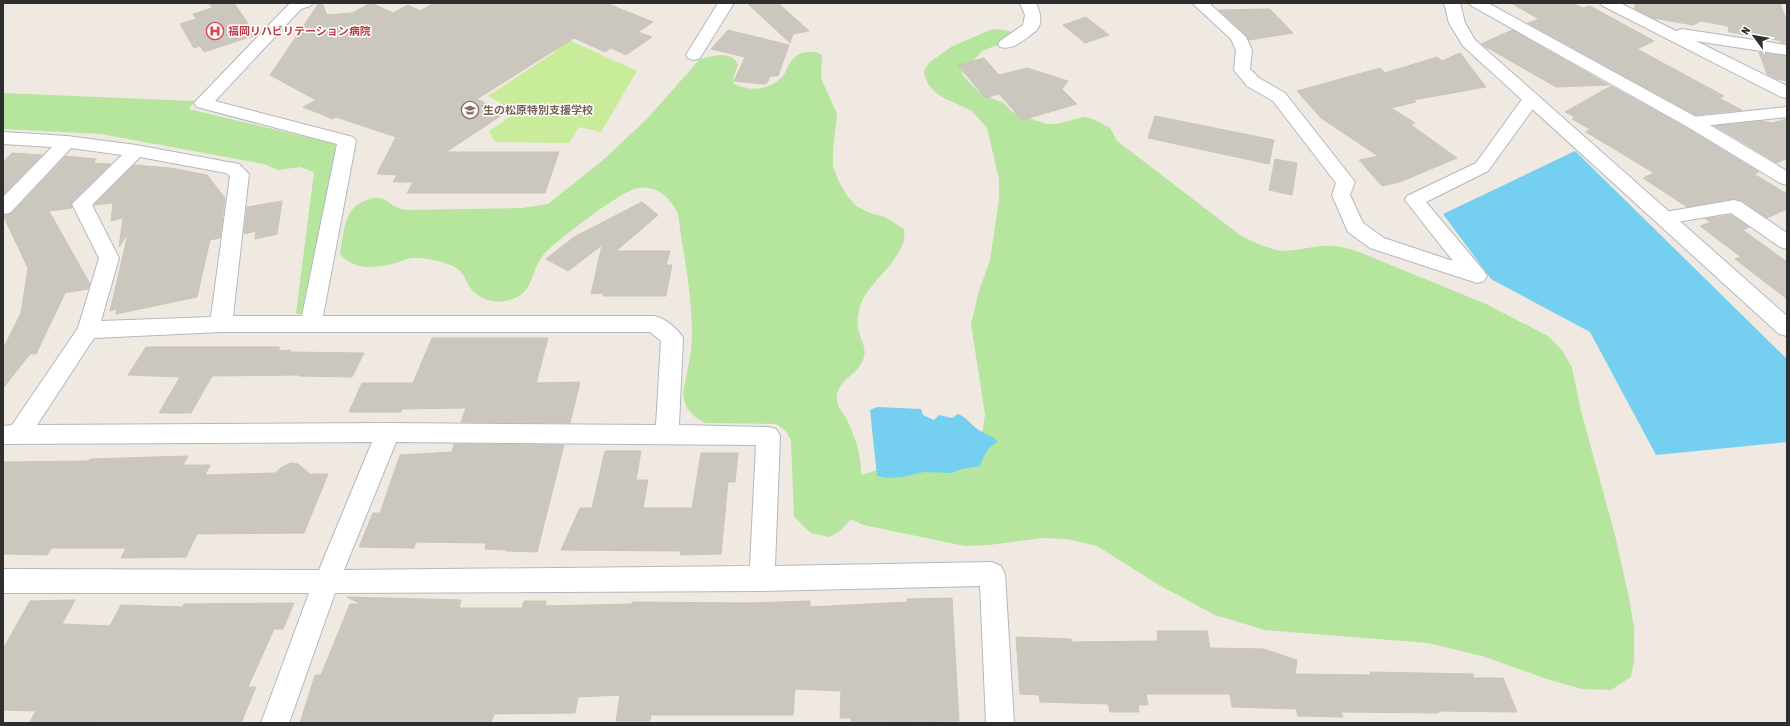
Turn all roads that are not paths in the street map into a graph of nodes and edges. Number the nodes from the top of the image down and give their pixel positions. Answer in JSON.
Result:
{"nodes":[{"id":1,"x":305,"y":3,"type":"edge"},
{"id":2,"x":726,"y":3,"type":"edge"},
{"id":3,"x":1028,"y":3,"type":"edge"},
{"id":4,"x":1200,"y":3,"type":"edge"},
{"id":5,"x":1452,"y":3,"type":"edge"},
{"id":6,"x":1477,"y":3,"type":"edge"},
{"id":7,"x":1608,"y":3,"type":"edge"},
{"id":8,"x":1673,"y":36,"type":"junction"},
{"id":9,"x":1006,"y":44,"type":"dead end"},
{"id":10,"x":1787,"y":50,"type":"edge"},
{"id":11,"x":694,"y":55,"type":"dead end"},
{"id":12,"x":1787,"y":94,"type":"edge"},
{"id":13,"x":1531,"y":99,"type":"junction"},
{"id":14,"x":1787,"y":112,"type":"edge"},
{"id":15,"x":1692,"y":122,"type":"junction"},
{"id":16,"x":3,"y":138,"type":"edge"},
{"id":17,"x":68,"y":142,"type":"junction"},
{"id":18,"x":136,"y":151,"type":"junction"},
{"id":19,"x":1787,"y":179,"type":"edge"},
{"id":20,"x":3,"y":208,"type":"edge"},
{"id":21,"x":1665,"y":218,"type":"junction"},
{"id":22,"x":1787,"y":242,"type":"edge"},
{"id":23,"x":221,"y":324,"type":"junction"},
{"id":24,"x":311,"y":325,"type":"junction"},
{"id":25,"x":1787,"y":328,"type":"edge"},
{"id":26,"x":88,"y":330,"type":"junction"},
{"id":27,"x":388,"y":433,"type":"junction"},
{"id":28,"x":667,"y":434,"type":"junction"},
{"id":29,"x":10,"y":435,"type":"edge"},
{"id":30,"x":762,"y":578,"type":"junction"},
{"id":31,"x":3,"y":581,"type":"edge"},
{"id":32,"x":326,"y":583,"type":"junction"},
{"id":33,"x":275,"y":723,"type":"edge"},
{"id":34,"x":1000,"y":723,"type":"edge"}],
"edges":[{"from":1,"to":24,"type":"street"},
{"from":2,"to":11,"type":"street"},
{"from":3,"to":9,"type":"street"},
{"from":4,"to":13,"type":"street"},
{"from":5,"to":13,"type":"street"},
{"from":6,"to":15,"type":"street"},
{"from":7,"to":8,"type":"street"},
{"from":8,"to":10,"type":"street"},
{"from":8,"to":12,"type":"street"},
{"from":13,"to":21,"type":"street"},
{"from":14,"to":15,"type":"street"},
{"from":15,"to":19,"type":"street"},
{"from":16,"to":17,"type":"street"},
{"from":17,"to":18,"type":"street"},
{"from":17,"to":20,"type":"street"},
{"from":18,"to":23,"type":"street"},
{"from":18,"to":26,"type":"street"},
{"from":21,"to":22,"type":"street"},
{"from":21,"to":25,"type":"street"},
{"from":23,"to":24,"type":"street"},
{"from":23,"to":26,"type":"street"},
{"from":24,"to":28,"type":"street"},
{"from":26,"to":29,"type":"street"},
{"from":27,"to":28,"type":"street"},
{"from":27,"to":29,"type":"street"},
{"from":27,"to":32,"type":"street"},
{"from":28,"to":30,"type":"street"},
{"from":30,"to":32,"type":"street"},
{"from":30,"to":34,"type":"street"},
{"from":31,"to":32,"type":"street"},
{"from":32,"to":33,"type":"street"}]}
